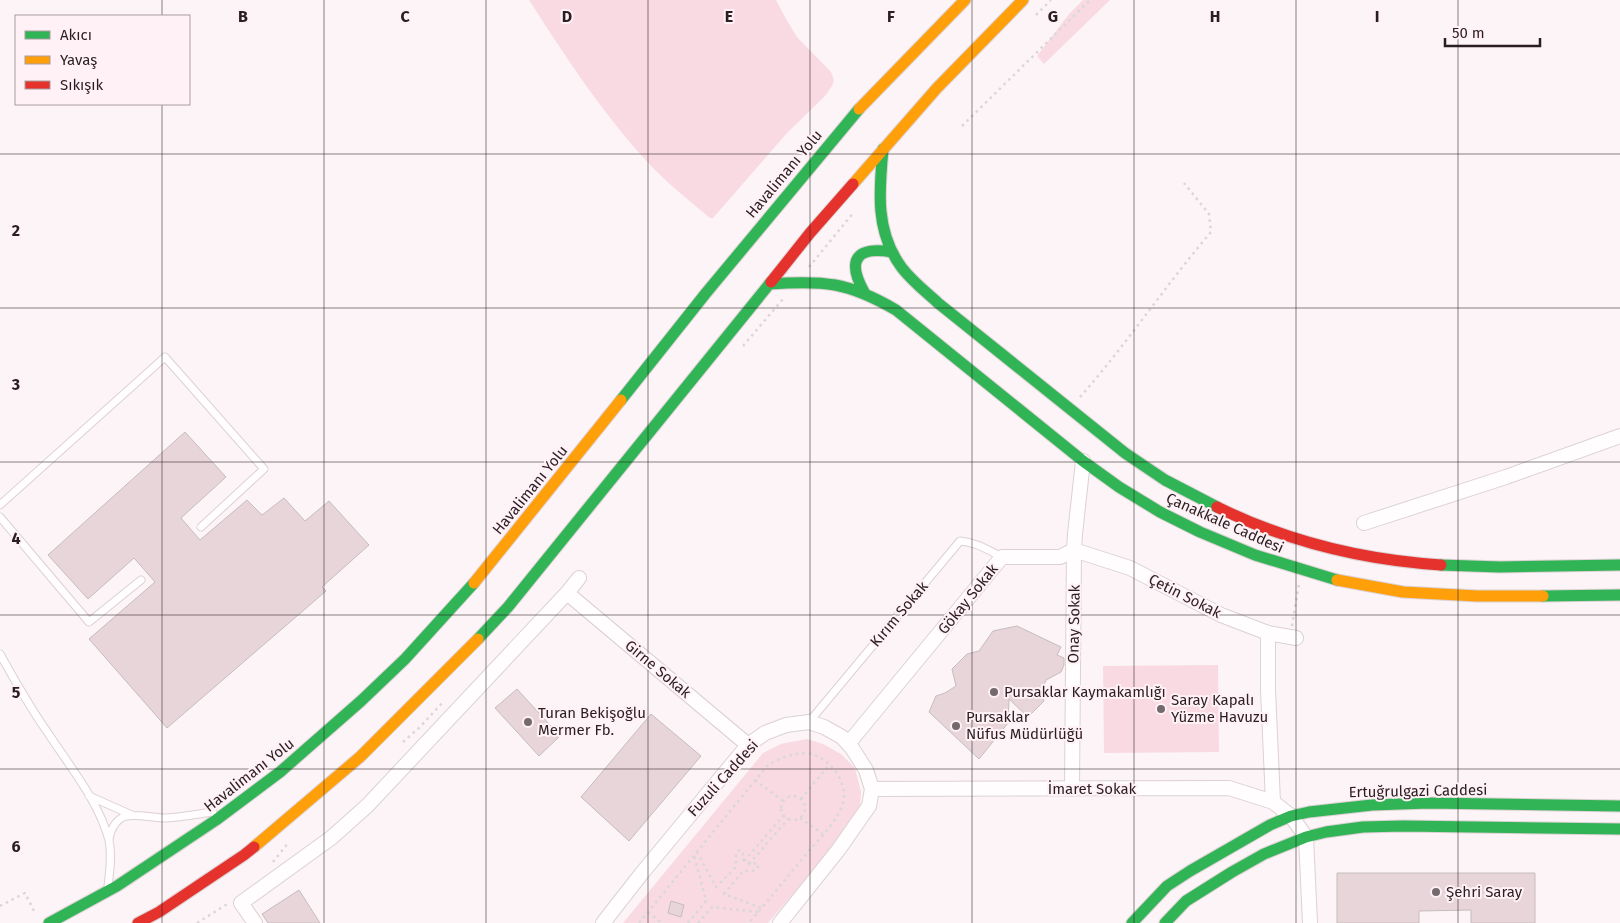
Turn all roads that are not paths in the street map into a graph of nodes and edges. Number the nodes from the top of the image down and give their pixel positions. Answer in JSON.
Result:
{"nodes":[{"id":1,"x":965,"y":0,"type":"edge"},
{"id":2,"x":1023,"y":0,"type":"edge"},
{"id":3,"x":883,"y":149,"type":"junction"},
{"id":4,"x":892,"y":252,"type":"junction"},
{"id":5,"x":769,"y":284,"type":"junction"},
{"id":6,"x":864,"y":292,"type":"junction"},
{"id":7,"x":1620,"y":436,"type":"edge"},
{"id":8,"x":1083,"y":461,"type":"junction"},
{"id":9,"x":0,"y":505,"type":"edge"},
{"id":10,"x":0,"y":517,"type":"edge"},
{"id":11,"x":1364,"y":523,"type":"dead end"},
{"id":12,"x":201,"y":527,"type":"dead end"},
{"id":13,"x":1074,"y":550,"type":"junction"},
{"id":14,"x":1002,"y":557,"type":"junction"},
{"id":15,"x":1620,"y":565,"type":"edge"},
{"id":16,"x":579,"y":578,"type":"dead end"},
{"id":17,"x":141,"y":580,"type":"dead end"},
{"id":18,"x":567,"y":594,"type":"junction"},
{"id":19,"x":1620,"y":596,"type":"edge"},
{"id":20,"x":1268,"y":633,"type":"junction"},
{"id":21,"x":1293,"y":637,"type":"road end"},
{"id":22,"x":0,"y":654,"type":"edge"},
{"id":23,"x":809,"y":722,"type":"junction"},
{"id":24,"x":848,"y":744,"type":"junction"},
{"id":25,"x":748,"y":745,"type":"junction"},
{"id":26,"x":872,"y":789,"type":"junction"},
{"id":27,"x":1072,"y":789,"type":"junction"},
{"id":28,"x":89,"y":796,"type":"junction"},
{"id":29,"x":1273,"y":802,"type":"junction"},
{"id":30,"x":1620,"y":806,"type":"edge"},
{"id":31,"x":231,"y":809,"type":"junction"},
{"id":32,"x":134,"y":816,"type":"junction"},
{"id":33,"x":1299,"y":827,"type":"junction"},
{"id":34,"x":1620,"y":829,"type":"edge"},
{"id":35,"x":109,"y":841,"type":"junction"},
{"id":36,"x":107,"y":892,"type":"junction"},
{"id":37,"x":50,"y":923,"type":"edge"},
{"id":38,"x":138,"y":923,"type":"edge"},
{"id":39,"x":255,"y":923,"type":"edge"},
{"id":40,"x":602,"y":923,"type":"edge"},
{"id":41,"x":780,"y":923,"type":"edge"},
{"id":42,"x":1132,"y":923,"type":"edge"},
{"id":43,"x":1165,"y":923,"type":"edge"},
{"id":44,"x":1310,"y":923,"type":"edge"}],
"edges":[{"from":1,"to":31,"type":"main road","name":"Havalimanı Yolu"},
{"from":2,"to":3,"type":"main road"},
{"from":3,"to":4,"type":"main road","name":"Çanakkale Caddesi"},
{"from":3,"to":5,"type":"main road"},
{"from":4,"to":6,"type":"main road"},
{"from":4,"to":15,"type":"main road","name":"Çanakkale Caddesi"},
{"from":5,"to":6,"type":"main road","name":"Çanakkale Caddesi"},
{"from":5,"to":38,"type":"main road"},
{"from":6,"to":8,"type":"main road","name":"Çanakkale Caddesi"},
{"from":7,"to":11,"type":"street"},
{"from":8,"to":13,"type":"street"},
{"from":8,"to":19,"type":"main road","name":"Çanakkale Caddesi"},
{"from":9,"to":12,"type":"lane"},
{"from":10,"to":17,"type":"lane"},
{"from":13,"to":14,"type":"street","name":"Gökay Sokak"},
{"from":13,"to":20,"type":"street","name":"Çetin Sokak"},
{"from":13,"to":27,"type":"street","name":"Onay Sokak"},
{"from":14,"to":23,"type":"lane","name":"Kırım Sokak"},
{"from":14,"to":24,"type":"street","name":"Gökay Sokak"},
{"from":16,"to":18,"type":"street"},
{"from":18,"to":25,"type":"street","name":"Girne Sokak"},
{"from":18,"to":39,"type":"street"},
{"from":20,"to":21,"type":"street","name":"Çetin Sokak"},
{"from":20,"to":29,"type":"street"},
{"from":22,"to":28,"type":"lane"},
{"from":23,"to":24,"type":"street"},
{"from":23,"to":25,"type":"street","name":"Fuzuli Caddesi"},
{"from":24,"to":26,"type":"street"},
{"from":25,"to":40,"type":"street","name":"Fuzuli Caddesi"},
{"from":26,"to":27,"type":"street","name":"İmaret Sokak"},
{"from":26,"to":41,"type":"street"},
{"from":27,"to":29,"type":"street","name":"İmaret Sokak"},
{"from":28,"to":32,"type":"lane"},
{"from":28,"to":35,"type":"lane"},
{"from":29,"to":33,"type":"street","name":"İmaret Sokak"},
{"from":30,"to":33,"type":"main road","name":"Ertuğrulgazi Caddesi"},
{"from":31,"to":32,"type":"lane"},
{"from":31,"to":36,"type":"main road","name":"Havalimanı Yolu"},
{"from":32,"to":35,"type":"lane"},
{"from":33,"to":34,"type":"main road","name":"Ertuğrulgazi Caddesi"},
{"from":33,"to":42,"type":"main road","name":"Ertuğrulgazi Caddesi"},
{"from":33,"to":43,"type":"main road","name":"Ertuğrulgazi Caddesi"},
{"from":33,"to":44,"type":"street"},
{"from":35,"to":36,"type":"lane"},
{"from":36,"to":37,"type":"main road","name":"Havalimanı Yolu"}]}
